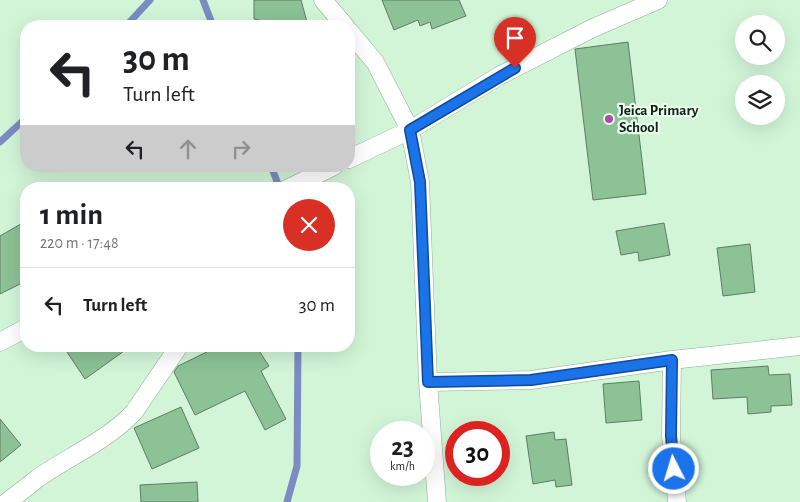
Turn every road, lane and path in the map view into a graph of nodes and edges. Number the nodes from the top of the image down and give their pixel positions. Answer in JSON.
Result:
{"nodes":[{"id":1,"x":323,"y":0,"type":"edge"},
{"id":2,"x":658,"y":0,"type":"edge"},
{"id":3,"x":340,"y":20,"type":"edge"},
{"id":4,"x":355,"y":38,"type":"edge"},
{"id":5,"x":410,"y":130,"type":"junction"},
{"id":6,"x":355,"y":156,"type":"edge"},
{"id":7,"x":322,"y":172,"type":"edge"},
{"id":8,"x":301,"y":182,"type":"edge"},
{"id":9,"x":20,"y":331,"type":"edge"},
{"id":10,"x":0,"y":342,"type":"edge"},
{"id":11,"x":800,"y":346,"type":"edge"},
{"id":12,"x":175,"y":352,"type":"edge"},
{"id":13,"x":672,"y":360,"type":"junction"},
{"id":14,"x":428,"y":382,"type":"junction"},
{"id":15,"x":7,"y":502,"type":"edge"},
{"id":16,"x":437,"y":502,"type":"edge"},
{"id":17,"x":677,"y":502,"type":"edge"}],
"edges":[{"from":1,"to":3,"type":"street"},
{"from":2,"to":5,"type":"street"},
{"from":4,"to":5,"type":"street"},
{"from":5,"to":6,"type":"street"},
{"from":5,"to":14,"type":"street"},
{"from":7,"to":8,"type":"street"},
{"from":9,"to":10,"type":"street"},
{"from":11,"to":13,"type":"street"},
{"from":12,"to":15,"type":"street"},
{"from":13,"to":14,"type":"street"},
{"from":13,"to":17,"type":"street"},
{"from":14,"to":16,"type":"street"}]}
